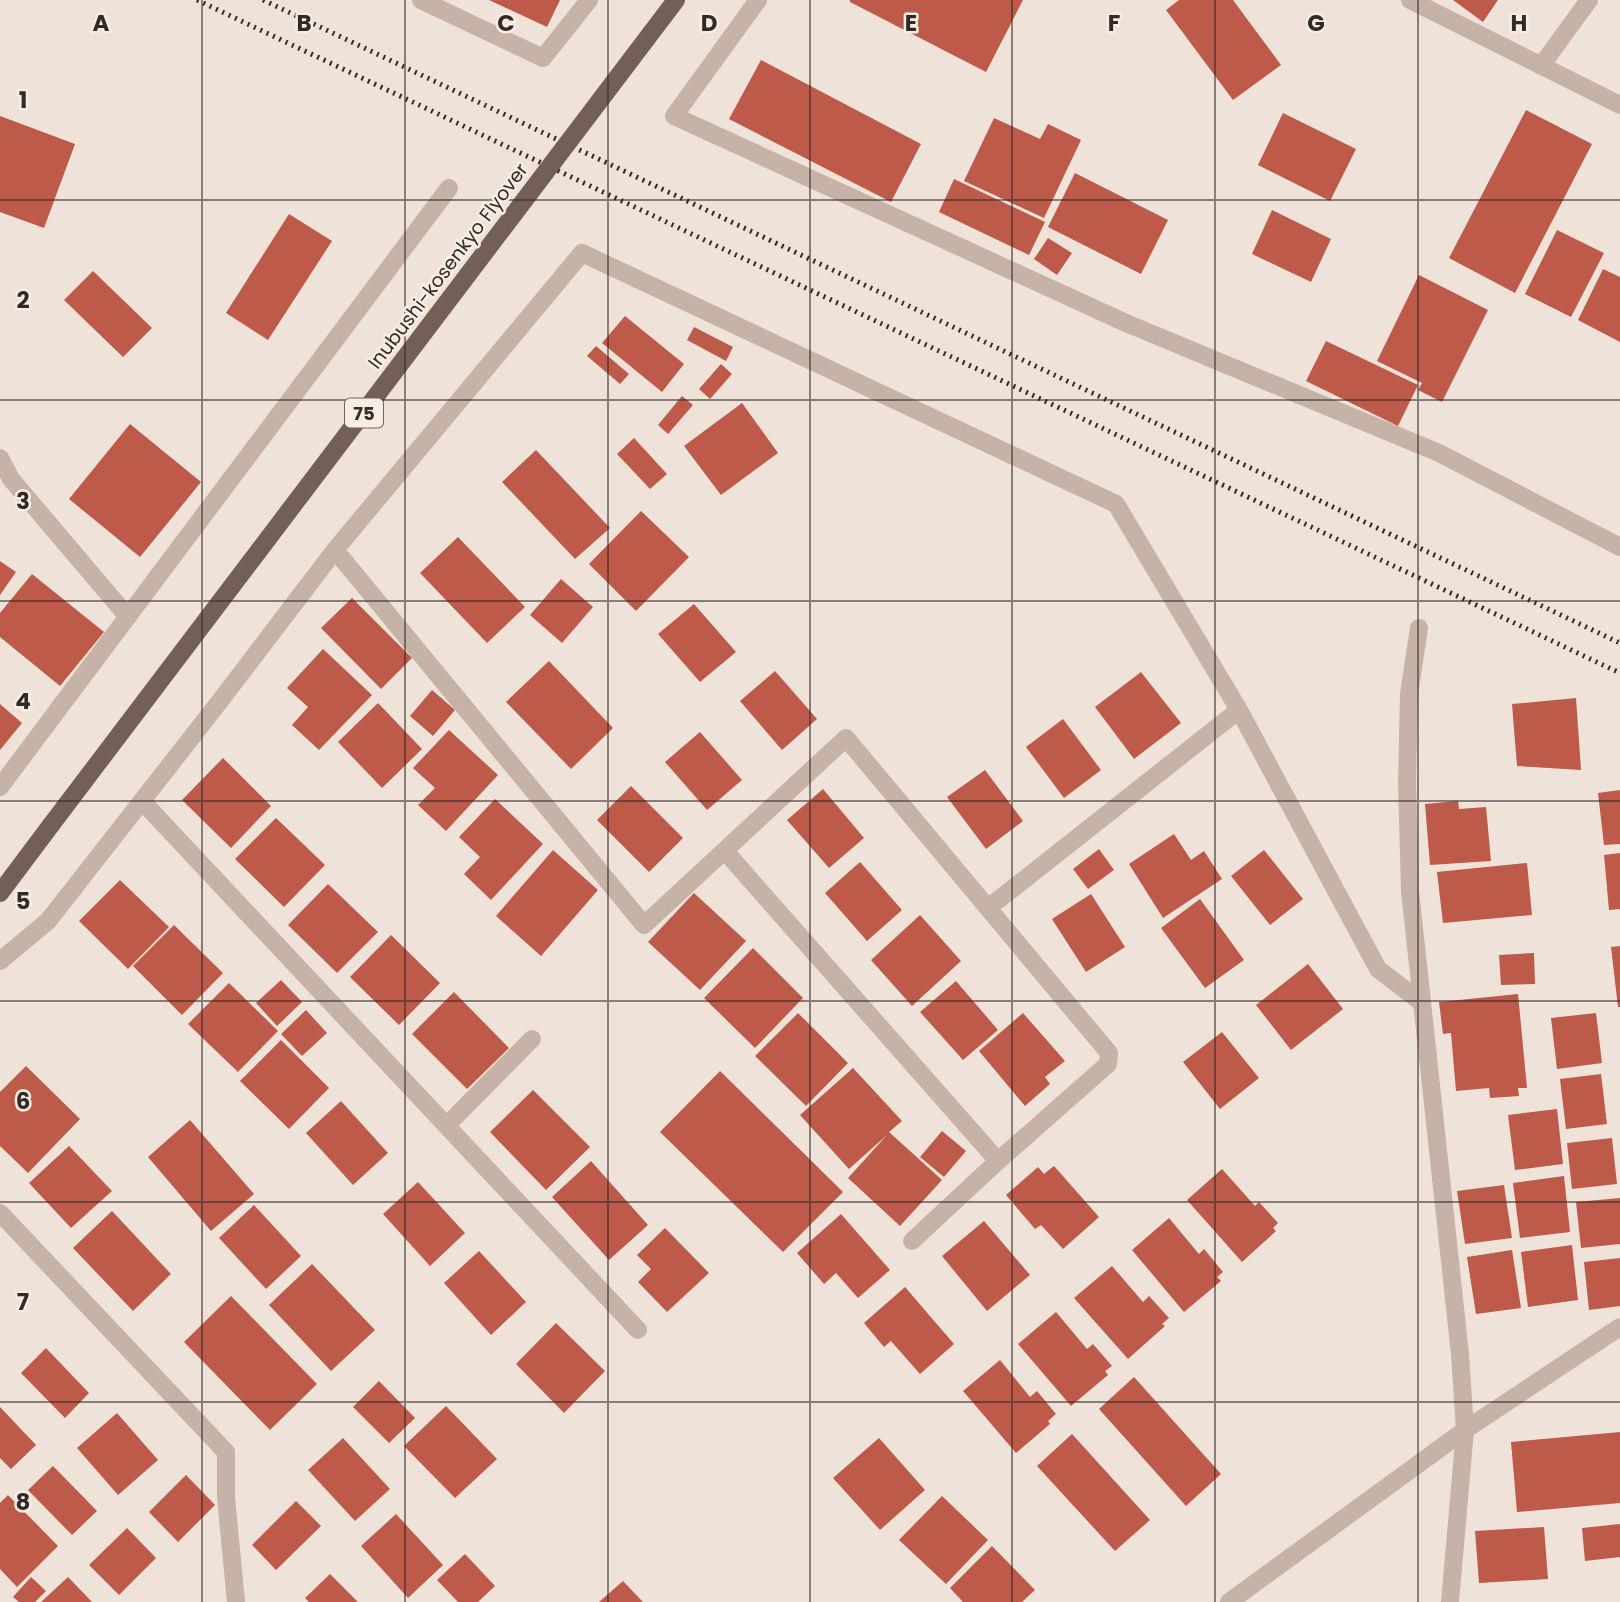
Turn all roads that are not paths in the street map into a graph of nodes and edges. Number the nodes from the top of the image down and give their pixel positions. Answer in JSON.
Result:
{"nodes":[{"id":1,"x":421,"y":0,"type":"edge"},
{"id":2,"x":589,"y":0,"type":"edge"},
{"id":3,"x":676,"y":0,"type":"edge"},
{"id":4,"x":758,"y":0,"type":"edge"},
{"id":5,"x":1410,"y":0,"type":"edge"},
{"id":6,"x":1589,"y":0,"type":"edge"},
{"id":7,"x":1541,"y":66,"type":"junction"},
{"id":8,"x":1620,"y":105,"type":"edge"},
{"id":9,"x":449,"y":188,"type":"dead end"},
{"id":10,"x":0,"y":458,"type":"edge"},
{"id":11,"x":1620,"y":547,"type":"edge"},
{"id":12,"x":335,"y":550,"type":"junction"},
{"id":13,"x":128,"y":617,"type":"junction"},
{"id":14,"x":1419,"y":628,"type":"dead end"},
{"id":15,"x":1239,"y":710,"type":"junction"},
{"id":16,"x":0,"y":787,"type":"edge"},
{"id":17,"x":142,"y":801,"type":"junction"},
{"id":18,"x":725,"y":851,"type":"junction"},
{"id":19,"x":0,"y":893,"type":"edge"},
{"id":20,"x":988,"y":908,"type":"junction"},
{"id":21,"x":0,"y":961,"type":"edge"},
{"id":22,"x":1421,"y":1002,"type":"junction"},
{"id":23,"x":532,"y":1039,"type":"dead end"},
{"id":24,"x":447,"y":1125,"type":"junction"},
{"id":25,"x":998,"y":1161,"type":"junction"},
{"id":26,"x":0,"y":1213,"type":"edge"},
{"id":27,"x":912,"y":1241,"type":"dead end"},
{"id":28,"x":1620,"y":1326,"type":"edge"},
{"id":29,"x":638,"y":1330,"type":"dead end"},
{"id":30,"x":1465,"y":1430,"type":"junction"},
{"id":31,"x":236,"y":1602,"type":"edge"},
{"id":32,"x":1229,"y":1602,"type":"edge"},
{"id":33,"x":1450,"y":1602,"type":"edge"}],
"edges":[{"from":1,"to":2,"type":"street"},
{"from":3,"to":19,"type":"main road","name":"Inubushi-kosenkyo Flyover","number":"75","bridge":true},
{"from":4,"to":11,"type":"street"},
{"from":5,"to":7,"type":"street"},
{"from":6,"to":7,"type":"street"},
{"from":7,"to":8,"type":"street"},
{"from":9,"to":13,"type":"street"},
{"from":10,"to":13,"type":"street"},
{"from":12,"to":15,"type":"street"},
{"from":12,"to":17,"type":"street"},
{"from":12,"to":18,"type":"street"},
{"from":13,"to":16,"type":"street"},
{"from":14,"to":22,"type":"street"},
{"from":15,"to":20,"type":"street"},
{"from":15,"to":22,"type":"street"},
{"from":17,"to":21,"type":"street"},
{"from":17,"to":24,"type":"street"},
{"from":18,"to":20,"type":"street"},
{"from":18,"to":25,"type":"street"},
{"from":20,"to":25,"type":"street"},
{"from":22,"to":30,"type":"street"},
{"from":23,"to":24,"type":"street"},
{"from":24,"to":29,"type":"street"},
{"from":25,"to":27,"type":"street"},
{"from":26,"to":31,"type":"street"},
{"from":28,"to":30,"type":"street"},
{"from":30,"to":32,"type":"street"},
{"from":30,"to":33,"type":"street"}]}
